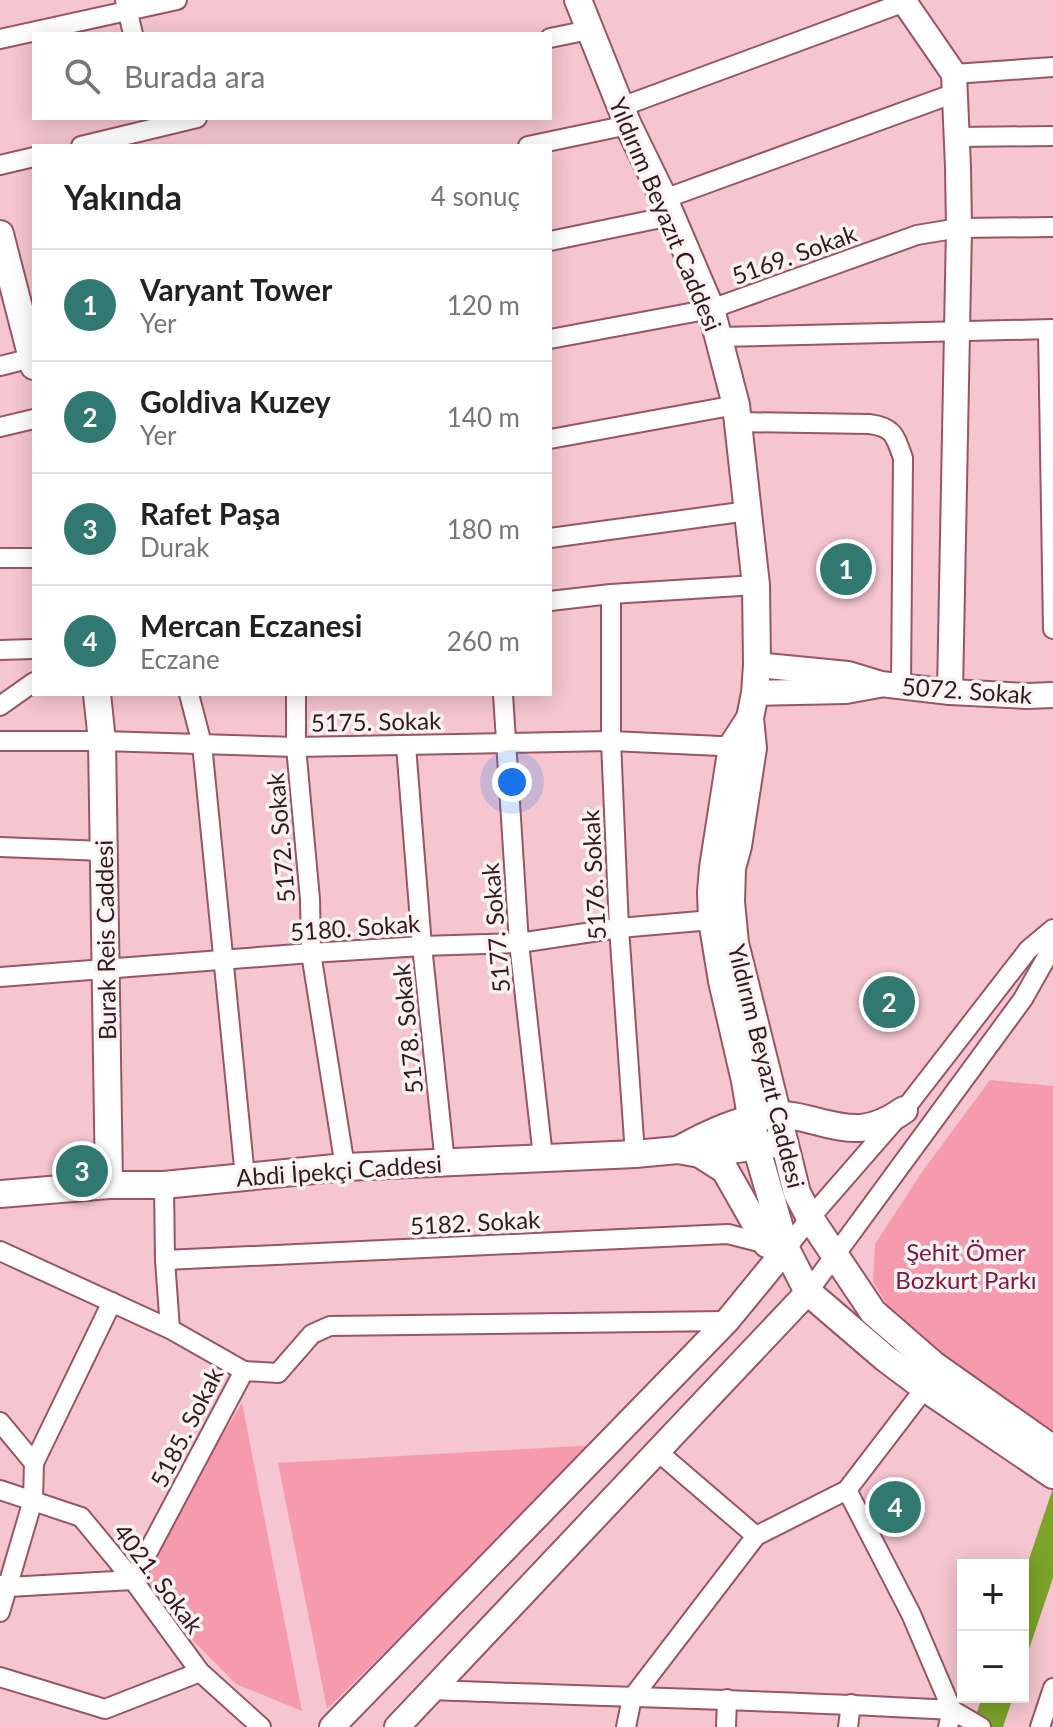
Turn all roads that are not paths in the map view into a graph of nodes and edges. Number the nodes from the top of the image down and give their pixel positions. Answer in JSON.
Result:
{"nodes":[{"id":1,"x":177,"y":0,"type":"edge"},
{"id":2,"x":581,"y":1,"type":"edge"},
{"id":3,"x":904,"y":1,"type":"edge"},
{"id":4,"x":126,"y":6,"type":"edge"},
{"id":5,"x":589,"y":30,"type":"junction"},
{"id":6,"x":132,"y":32,"type":"edge"},
{"id":7,"x":552,"y":38,"type":"edge"},
{"id":8,"x":0,"y":39,"type":"edge"},
{"id":9,"x":1053,"y":67,"type":"edge"},
{"id":10,"x":954,"y":84,"type":"junction"},
{"id":11,"x":624,"y":116,"type":"junction"},
{"id":12,"x":180,"y":120,"type":"edge"},
{"id":13,"x":155,"y":123,"type":"edge"},
{"id":14,"x":1053,"y":136,"type":"edge"},
{"id":15,"x":957,"y":137,"type":"junction"},
{"id":16,"x":87,"y":144,"type":"edge"},
{"id":17,"x":534,"y":144,"type":"edge"},
{"id":18,"x":32,"y":157,"type":"edge"},
{"id":19,"x":0,"y":165,"type":"edge"},
{"id":20,"x":668,"y":207,"type":"junction"},
{"id":21,"x":1053,"y":227,"type":"edge"},
{"id":22,"x":959,"y":228,"type":"junction"},
{"id":23,"x":0,"y":234,"type":"edge"},
{"id":24,"x":552,"y":240,"type":"edge"},
{"id":25,"x":5,"y":269,"type":"edge"},
{"id":26,"x":711,"y":309,"type":"junction"},
{"id":27,"x":1050,"y":330,"type":"edge"},
{"id":28,"x":956,"y":333,"type":"junction"},
{"id":29,"x":718,"y":337,"type":"junction"},
{"id":30,"x":552,"y":339,"type":"edge"},
{"id":31,"x":32,"y":359,"type":"edge"},
{"id":32,"x":32,"y":362,"type":"edge"},
{"id":33,"x":0,"y":366,"type":"edge"},
{"id":34,"x":737,"y":413,"type":"junction"},
{"id":35,"x":32,"y":419,"type":"edge"},
{"id":36,"x":0,"y":427,"type":"edge"},
{"id":37,"x":552,"y":439,"type":"edge"},
{"id":38,"x":748,"y":511,"type":"junction"},
{"id":39,"x":552,"y":538,"type":"edge"},
{"id":40,"x":0,"y":558,"type":"edge"},
{"id":41,"x":32,"y":558,"type":"edge"},
{"id":42,"x":756,"y":585,"type":"junction"},
{"id":43,"x":611,"y":594,"type":"junction"},
{"id":44,"x":552,"y":601,"type":"edge"},
{"id":45,"x":1053,"y":629,"type":"edge"},
{"id":46,"x":32,"y":649,"type":"edge"},
{"id":47,"x":0,"y":650,"type":"edge"},
{"id":48,"x":757,"y":665,"type":"junction"},
{"id":49,"x":32,"y":683,"type":"edge"},
{"id":50,"x":891,"y":685,"type":"junction"},
{"id":51,"x":950,"y":692,"type":"junction"},
{"id":52,"x":1053,"y":695,"type":"edge"},
{"id":53,"x":97,"y":696,"type":"edge"},
{"id":54,"x":190,"y":696,"type":"edge"},
{"id":55,"x":296,"y":696,"type":"edge"},
{"id":56,"x":503,"y":696,"type":"edge"},
{"id":57,"x":0,"y":706,"type":"edge"},
{"id":58,"x":753,"y":706,"type":"junction"},
{"id":59,"x":0,"y":741,"type":"edge"},
{"id":60,"x":102,"y":741,"type":"junction"},
{"id":61,"x":611,"y":741,"type":"junction"},
{"id":62,"x":505,"y":742,"type":"junction"},
{"id":63,"x":202,"y":744,"type":"junction"},
{"id":64,"x":406,"y":746,"type":"junction"},
{"id":65,"x":296,"y":747,"type":"junction"},
{"id":66,"x":742,"y":747,"type":"junction"},
{"id":67,"x":0,"y":847,"type":"edge"},
{"id":68,"x":104,"y":851,"type":"junction"},
{"id":69,"x":712,"y":920,"type":"junction"},
{"id":70,"x":619,"y":928,"type":"junction"},
{"id":71,"x":1053,"y":929,"type":"edge"},
{"id":72,"x":519,"y":943,"type":"junction"},
{"id":73,"x":422,"y":946,"type":"junction"},
{"id":74,"x":1053,"y":946,"type":"edge"},
{"id":75,"x":311,"y":953,"type":"junction"},
{"id":76,"x":223,"y":960,"type":"junction"},
{"id":77,"x":106,"y":969,"type":"junction"},
{"id":78,"x":0,"y":977,"type":"edge"},
{"id":79,"x":904,"y":1110,"type":"junction"},
{"id":80,"x":777,"y":1115,"type":"junction"},
{"id":81,"x":751,"y":1119,"type":"junction"},
{"id":82,"x":785,"y":1142,"type":"junction"},
{"id":83,"x":756,"y":1146,"type":"junction"},
{"id":84,"x":689,"y":1152,"type":"junction"},
{"id":85,"x":635,"y":1154,"type":"junction"},
{"id":86,"x":543,"y":1157,"type":"junction"},
{"id":87,"x":445,"y":1163,"type":"junction"},
{"id":88,"x":345,"y":1167,"type":"junction"},
{"id":89,"x":245,"y":1177,"type":"junction"},
{"id":90,"x":109,"y":1185,"type":"junction"},
{"id":91,"x":164,"y":1185,"type":"junction"},
{"id":92,"x":0,"y":1194,"type":"edge"},
{"id":93,"x":810,"y":1218,"type":"junction"},
{"id":94,"x":776,"y":1247,"type":"junction"},
{"id":95,"x":0,"y":1251,"type":"edge"},
{"id":96,"x":836,"y":1255,"type":"junction"},
{"id":97,"x":165,"y":1260,"type":"junction"},
{"id":98,"x":808,"y":1292,"type":"junction"},
{"id":99,"x":112,"y":1302,"type":"junction"},
{"id":100,"x":727,"y":1321,"type":"junction"},
{"id":101,"x":170,"y":1329,"type":"junction"},
{"id":102,"x":244,"y":1371,"type":"junction"},
{"id":103,"x":925,"y":1388,"type":"junction"},
{"id":104,"x":0,"y":1422,"type":"edge"},
{"id":105,"x":657,"y":1451,"type":"junction"},
{"id":106,"x":34,"y":1463,"type":"junction"},
{"id":107,"x":1048,"y":1463,"type":"edge"},
{"id":108,"x":0,"y":1490,"type":"edge"},
{"id":109,"x":847,"y":1490,"type":"junction"},
{"id":110,"x":33,"y":1500,"type":"junction"},
{"id":111,"x":756,"y":1536,"type":"junction"},
{"id":112,"x":133,"y":1580,"type":"junction"},
{"id":113,"x":4,"y":1586,"type":"edge"},
{"id":114,"x":0,"y":1612,"type":"edge"},
{"id":115,"x":200,"y":1672,"type":"junction"},
{"id":116,"x":0,"y":1677,"type":"edge"},
{"id":117,"x":1053,"y":1688,"type":"edge"},
{"id":118,"x":432,"y":1690,"type":"junction"},
{"id":119,"x":632,"y":1698,"type":"junction"},
{"id":120,"x":727,"y":1699,"type":"junction"},
{"id":121,"x":851,"y":1704,"type":"junction"},
{"id":122,"x":105,"y":1709,"type":"junction"},
{"id":123,"x":950,"y":1719,"type":"edge"},
{"id":124,"x":975,"y":1724,"type":"edge"},
{"id":125,"x":114,"y":1727,"type":"edge"},
{"id":126,"x":261,"y":1727,"type":"edge"},
{"id":127,"x":332,"y":1727,"type":"edge"},
{"id":128,"x":397,"y":1727,"type":"edge"},
{"id":129,"x":626,"y":1727,"type":"edge"},
{"id":130,"x":726,"y":1727,"type":"edge"},
{"id":131,"x":848,"y":1727,"type":"edge"},
{"id":132,"x":1040,"y":1727,"type":"edge"}],
"edges":[{"from":1,"to":4,"type":"street"},
{"from":2,"to":5,"type":"main road","name":"Yıldırım Beyazıt Caddesi"},
{"from":3,"to":10,"type":"street"},
{"from":3,"to":11,"type":"street"},
{"from":4,"to":6,"type":"street"},
{"from":4,"to":8,"type":"street"},
{"from":5,"to":7,"type":"street"},
{"from":5,"to":11,"type":"main road","name":"Yıldırım Beyazıt Caddesi"},
{"from":9,"to":10,"type":"street"},
{"from":10,"to":15,"type":"street"},
{"from":10,"to":20,"type":"street"},
{"from":11,"to":17,"type":"street"},
{"from":11,"to":20,"type":"main road","name":"Yıldırım Beyazıt Caddesi"},
{"from":12,"to":13,"type":"street"},
{"from":13,"to":16,"type":"street"},
{"from":14,"to":15,"type":"street"},
{"from":15,"to":22,"type":"street"},
{"from":18,"to":19,"type":"street"},
{"from":20,"to":24,"type":"street"},
{"from":20,"to":26,"type":"main road","name":"Yıldırım Beyazıt Caddesi"},
{"from":21,"to":22,"type":"street","name":"5169. Sokak"},
{"from":22,"to":26,"type":"street","name":"5169. Sokak"},
{"from":22,"to":28,"type":"street"},
{"from":23,"to":25,"type":"main road"},
{"from":25,"to":31,"type":"main road"},
{"from":26,"to":29,"type":"main road","name":"Yıldırım Beyazıt Caddesi"},
{"from":26,"to":30,"type":"street","name":"5169. Sokak"},
{"from":27,"to":28,"type":"street"},
{"from":27,"to":45,"type":"street"},
{"from":28,"to":29,"type":"street"},
{"from":28,"to":51,"type":"street"},
{"from":29,"to":34,"type":"main road","name":"Yıldırım Beyazıt Caddesi"},
{"from":32,"to":33,"type":"street"},
{"from":34,"to":37,"type":"street"},
{"from":34,"to":38,"type":"main road","name":"Yıldırım Beyazıt Caddesi"},
{"from":34,"to":50,"type":"street"},
{"from":35,"to":36,"type":"street"},
{"from":38,"to":39,"type":"street"},
{"from":38,"to":42,"type":"main road","name":"Yıldırım Beyazıt Caddesi"},
{"from":40,"to":41,"type":"street"},
{"from":42,"to":43,"type":"street"},
{"from":42,"to":48,"type":"main road","name":"Yıldırım Beyazıt Caddesi"},
{"from":43,"to":44,"type":"street"},
{"from":43,"to":61,"type":"street","name":"5176. Sokak"},
{"from":46,"to":47,"type":"street"},
{"from":48,"to":50,"type":"street","name":"5072. Sokak"},
{"from":48,"to":58,"type":"main road","name":"Yıldırım Beyazıt Caddesi"},
{"from":49,"to":57,"type":"street"},
{"from":50,"to":51,"type":"street","name":"5072. Sokak"},
{"from":50,"to":58,"type":"street","name":"5072. Sokak"},
{"from":51,"to":52,"type":"street","name":"5072. Sokak"},
{"from":53,"to":60,"type":"main road","name":"Burak Reis Caddesi"},
{"from":54,"to":63,"type":"street"},
{"from":55,"to":65,"type":"street","name":"5172. Sokak"},
{"from":56,"to":62,"type":"street","name":"5177. Sokak"},
{"from":58,"to":66,"type":"main road","name":"Yıldırım Beyazıt Caddesi"},
{"from":59,"to":60,"type":"street","name":"5175. Sokak"},
{"from":60,"to":63,"type":"street","name":"5175. Sokak"},
{"from":60,"to":68,"type":"main road","name":"Burak Reis Caddesi"},
{"from":61,"to":62,"type":"street","name":"5175. Sokak"},
{"from":61,"to":66,"type":"street","name":"5175. Sokak"},
{"from":61,"to":70,"type":"street","name":"5176. Sokak"},
{"from":62,"to":64,"type":"street","name":"5175. Sokak"},
{"from":62,"to":72,"type":"street","name":"5177. Sokak"},
{"from":63,"to":65,"type":"street","name":"5175. Sokak"},
{"from":63,"to":76,"type":"street"},
{"from":64,"to":65,"type":"street","name":"5175. Sokak"},
{"from":64,"to":73,"type":"street","name":"5178. Sokak"},
{"from":65,"to":75,"type":"street","name":"5172. Sokak"},
{"from":66,"to":69,"type":"main road","name":"Yıldırım Beyazıt Caddesi"},
{"from":66,"to":80,"type":"main road","name":"Yıldırım Beyazıt Caddesi"},
{"from":67,"to":68,"type":"street"},
{"from":68,"to":77,"type":"main road","name":"Burak Reis Caddesi"},
{"from":69,"to":70,"type":"street","name":"5180. Sokak"},
{"from":69,"to":81,"type":"main road","name":"Yıldırım Beyazıt Caddesi"},
{"from":70,"to":72,"type":"street","name":"5180. Sokak"},
{"from":70,"to":85,"type":"street","name":"5176. Sokak"},
{"from":71,"to":79,"type":"street"},
{"from":72,"to":73,"type":"street","name":"5180. Sokak"},
{"from":72,"to":86,"type":"street","name":"5177. Sokak"},
{"from":73,"to":75,"type":"street","name":"5180. Sokak"},
{"from":73,"to":87,"type":"street","name":"5178. Sokak"},
{"from":74,"to":96,"type":"street"},
{"from":75,"to":76,"type":"street","name":"5180. Sokak"},
{"from":75,"to":88,"type":"street","name":"5172. Sokak"},
{"from":76,"to":77,"type":"street","name":"5180. Sokak"},
{"from":76,"to":89,"type":"street"},
{"from":77,"to":78,"type":"street","name":"5180. Sokak"},
{"from":77,"to":90,"type":"main road","name":"Burak Reis Caddesi"},
{"from":79,"to":80,"type":"main road","name":"Abdi İpekçi Caddesi"},
{"from":79,"to":93,"type":"street"},
{"from":80,"to":81,"type":"main road","name":"Abdi İpekçi Caddesi"},
{"from":80,"to":82,"type":"main road","name":"Yıldırım Beyazıt Caddesi"},
{"from":81,"to":83,"type":"main road","name":"Yıldırım Beyazıt Caddesi"},
{"from":81,"to":84,"type":"main road","name":"Abdi İpekçi Caddesi"},
{"from":82,"to":83,"type":"main road","name":"Abdi İpekçi Caddesi"},
{"from":82,"to":93,"type":"main road","name":"Yıldırım Beyazıt Caddesi"},
{"from":83,"to":84,"type":"main road","name":"Abdi İpekçi Caddesi"},
{"from":83,"to":94,"type":"main road","name":"Yıldırım Beyazıt Caddesi"},
{"from":84,"to":85,"type":"main road","name":"Abdi İpekçi Caddesi"},
{"from":84,"to":94,"type":"main road"},
{"from":85,"to":86,"type":"main road","name":"Abdi İpekçi Caddesi"},
{"from":86,"to":87,"type":"main road","name":"Abdi İpekçi Caddesi"},
{"from":87,"to":88,"type":"main road","name":"Abdi İpekçi Caddesi"},
{"from":88,"to":89,"type":"main road","name":"Abdi İpekçi Caddesi"},
{"from":89,"to":91,"type":"main road","name":"Abdi İpekçi Caddesi"},
{"from":90,"to":91,"type":"main road","name":"Abdi İpekçi Caddesi"},
{"from":90,"to":92,"type":"main road","name":"Abdi İpekçi Caddesi"},
{"from":91,"to":97,"type":"street"},
{"from":93,"to":94,"type":"street"},
{"from":93,"to":96,"type":"main road","name":"Yıldırım Beyazıt Caddesi"},
{"from":94,"to":97,"type":"street","name":"5182. Sokak"},
{"from":94,"to":98,"type":"main road"},
{"from":94,"to":100,"type":"street"},
{"from":95,"to":99,"type":"street","name":"5185. Sokak"},
{"from":96,"to":98,"type":"street"},
{"from":96,"to":107,"type":"main road","name":"Yıldırım Beyazıt Caddesi"},
{"from":97,"to":101,"type":"street"},
{"from":98,"to":103,"type":"main road"},
{"from":98,"to":105,"type":"street"},
{"from":99,"to":101,"type":"street","name":"5185. Sokak"},
{"from":99,"to":106,"type":"street"},
{"from":100,"to":102,"type":"street"},
{"from":100,"to":127,"type":"street"},
{"from":101,"to":102,"type":"street","name":"5185. Sokak"},
{"from":102,"to":112,"type":"street","name":"5185. Sokak"},
{"from":103,"to":107,"type":"main road"},
{"from":103,"to":109,"type":"street"},
{"from":104,"to":106,"type":"street"},
{"from":105,"to":111,"type":"street"},
{"from":105,"to":118,"type":"street"},
{"from":106,"to":110,"type":"street"},
{"from":108,"to":110,"type":"street","name":"4021. Sokak"},
{"from":109,"to":111,"type":"street"},
{"from":109,"to":123,"type":"street"},
{"from":110,"to":112,"type":"street","name":"4021. Sokak"},
{"from":110,"to":113,"type":"street"},
{"from":111,"to":119,"type":"street"},
{"from":112,"to":113,"type":"street"},
{"from":112,"to":115,"type":"street","name":"4021. Sokak"},
{"from":113,"to":114,"type":"street"},
{"from":115,"to":122,"type":"street"},
{"from":115,"to":126,"type":"street","name":"4021. Sokak"},
{"from":116,"to":122,"type":"street"},
{"from":117,"to":132,"type":"street"},
{"from":118,"to":119,"type":"street"},
{"from":118,"to":128,"type":"street"},
{"from":119,"to":120,"type":"street"},
{"from":119,"to":129,"type":"street"},
{"from":120,"to":121,"type":"street"},
{"from":120,"to":130,"type":"street"},
{"from":121,"to":123,"type":"street"},
{"from":121,"to":131,"type":"street"},
{"from":122,"to":125,"type":"street"},
{"from":123,"to":124,"type":"street"}]}
